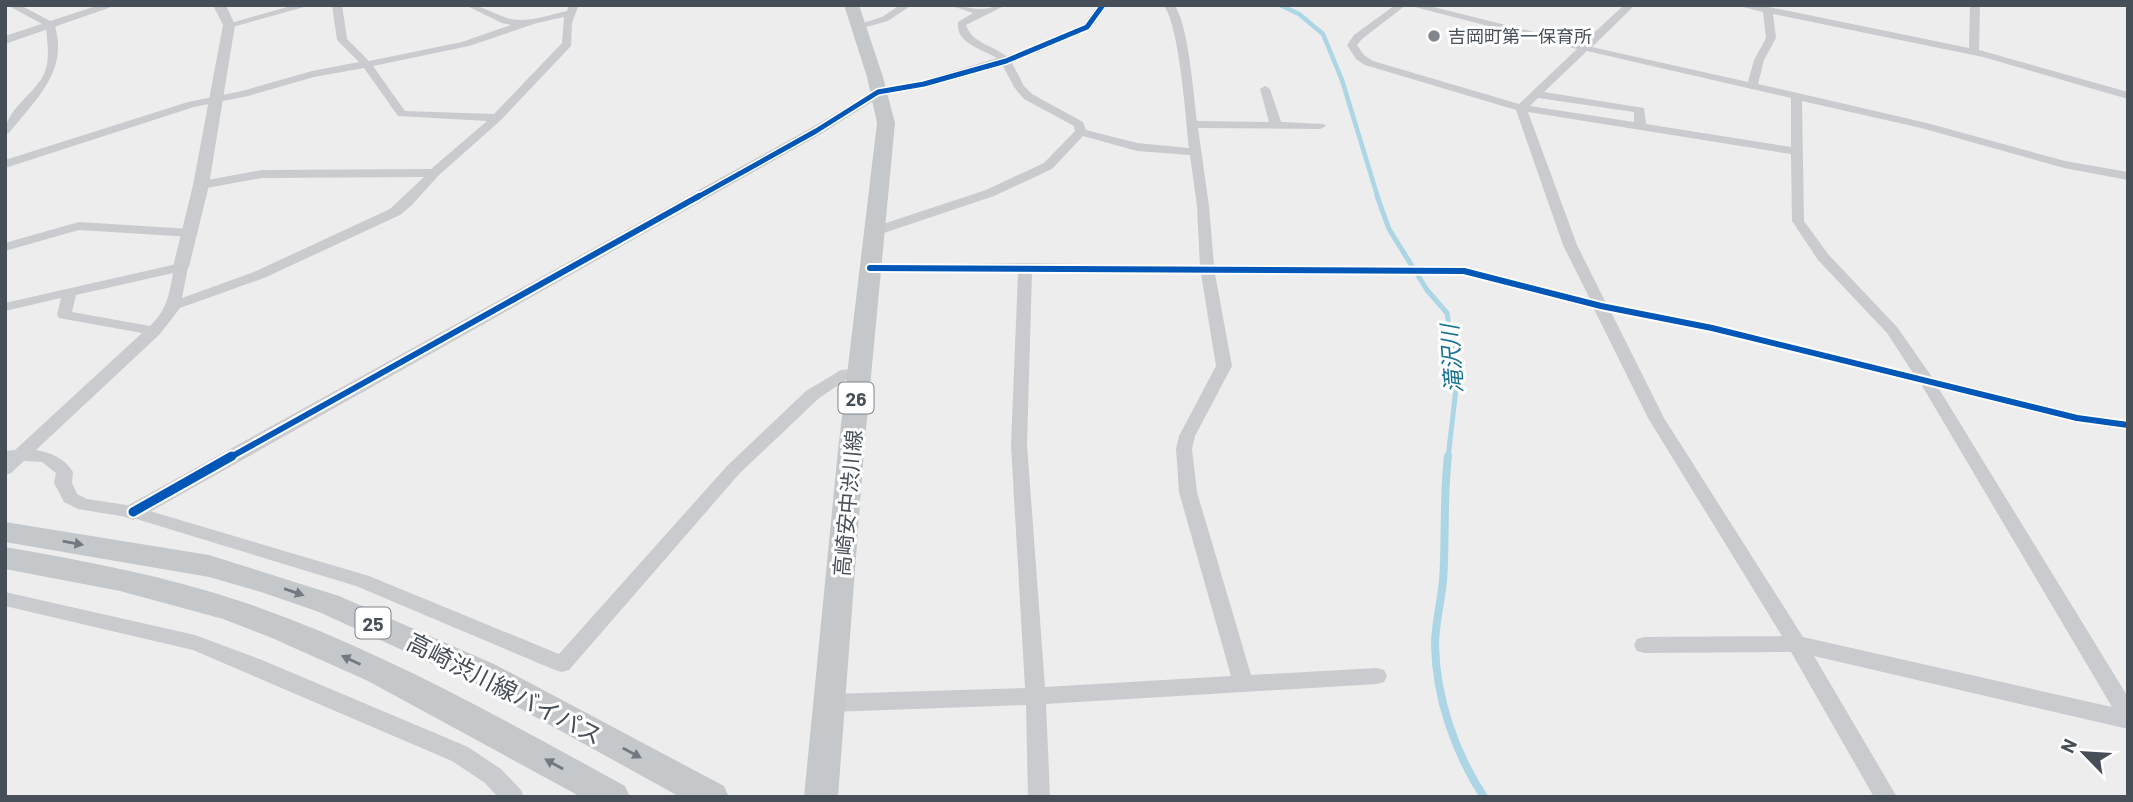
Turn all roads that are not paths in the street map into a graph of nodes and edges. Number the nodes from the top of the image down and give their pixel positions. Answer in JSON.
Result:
{"nodes":[{"id":1,"x":12,"y":5,"type":"edge"},
{"id":2,"x":111,"y":5,"type":"edge"},
{"id":3,"x":219,"y":5,"type":"edge"},
{"id":4,"x":306,"y":5,"type":"edge"},
{"id":5,"x":337,"y":5,"type":"edge"},
{"id":6,"x":470,"y":5,"type":"edge"},
{"id":7,"x":907,"y":5,"type":"edge"},
{"id":8,"x":954,"y":5,"type":"edge"},
{"id":9,"x":1001,"y":5,"type":"edge"},
{"id":10,"x":1168,"y":5,"type":"edge"},
{"id":11,"x":1401,"y":5,"type":"edge"},
{"id":12,"x":1412,"y":5,"type":"edge"},
{"id":13,"x":1630,"y":5,"type":"edge"},
{"id":14,"x":1740,"y":5,"type":"edge"},
{"id":15,"x":1975,"y":5,"type":"edge"},
{"id":16,"x":1100,"y":6,"type":"edge"},
{"id":17,"x":573,"y":9,"type":"edge"},
{"id":18,"x":1768,"y":10,"type":"junction"},
{"id":19,"x":982,"y":12,"type":"junction"},
{"id":20,"x":855,"y":16,"type":"edge"},
{"id":21,"x":229,"y":24,"type":"junction"},
{"id":22,"x":523,"y":24,"type":"junction"},
{"id":23,"x":51,"y":25,"type":"junction"},
{"id":24,"x":5,"y":40,"type":"edge"},
{"id":25,"x":1585,"y":48,"type":"junction"},
{"id":26,"x":1974,"y":53,"type":"junction"},
{"id":27,"x":1006,"y":61,"type":"junction"},
{"id":28,"x":367,"y":65,"type":"junction"},
{"id":29,"x":1752,"y":86,"type":"junction"},
{"id":30,"x":1265,"y":89,"type":"dead end"},
{"id":31,"x":878,"y":92,"type":"junction"},
{"id":32,"x":1536,"y":94,"type":"junction"},
{"id":33,"x":1796,"y":96,"type":"junction"},
{"id":34,"x":2128,"y":96,"type":"edge"},
{"id":35,"x":216,"y":101,"type":"junction"},
{"id":36,"x":1521,"y":108,"type":"junction"},
{"id":37,"x":497,"y":118,"type":"junction"},
{"id":38,"x":1192,"y":124,"type":"junction"},
{"id":39,"x":1276,"y":125,"type":"junction"},
{"id":40,"x":1320,"y":126,"type":"dead end"},
{"id":41,"x":1640,"y":127,"type":"junction"},
{"id":42,"x":5,"y":131,"type":"edge"},
{"id":43,"x":1081,"y":132,"type":"junction"},
{"id":44,"x":1797,"y":151,"type":"junction"},
{"id":45,"x":1196,"y":152,"type":"junction"},
{"id":46,"x":5,"y":164,"type":"edge"},
{"id":47,"x":434,"y":173,"type":"junction"},
{"id":48,"x":2128,"y":176,"type":"edge"},
{"id":49,"x":201,"y":185,"type":"junction"},
{"id":50,"x":876,"y":231,"type":"junction"},
{"id":51,"x":191,"y":233,"type":"junction"},
{"id":52,"x":5,"y":247,"type":"edge"},
{"id":53,"x":181,"y":267,"type":"junction"},
{"id":54,"x":1025,"y":267,"type":"junction"},
{"id":55,"x":870,"y":268,"type":"junction"},
{"id":56,"x":1208,"y":269,"type":"junction"},
{"id":57,"x":70,"y":292,"type":"junction"},
{"id":58,"x":174,"y":305,"type":"junction"},
{"id":59,"x":1601,"y":306,"type":"junction"},
{"id":60,"x":5,"y":307,"type":"edge"},
{"id":61,"x":155,"y":331,"type":"junction"},
{"id":62,"x":859,"y":371,"type":"junction"},
{"id":63,"x":1927,"y":382,"type":"junction"},
{"id":64,"x":2128,"y":425,"type":"edge"},
{"id":65,"x":13,"y":456,"type":"edge"},
{"id":66,"x":5,"y":469,"type":"edge"},
{"id":67,"x":133,"y":512,"type":"junction"},
{"id":68,"x":5,"y":532,"type":"edge"},
{"id":69,"x":5,"y":558,"type":"edge"},
{"id":70,"x":5,"y":599,"type":"edge"},
{"id":71,"x":1797,"y":644,"type":"junction"},
{"id":72,"x":1644,"y":645,"type":"dead end"},
{"id":73,"x":1377,"y":676,"type":"dead end"},
{"id":74,"x":1243,"y":683,"type":"junction"},
{"id":75,"x":1036,"y":696,"type":"junction"},
{"id":76,"x":830,"y":703,"type":"junction"},
{"id":77,"x":2128,"y":718,"type":"edge"},
{"id":78,"x":513,"y":797,"type":"edge"},
{"id":79,"x":613,"y":797,"type":"edge"},
{"id":80,"x":712,"y":797,"type":"edge"},
{"id":81,"x":821,"y":797,"type":"edge"},
{"id":82,"x":1039,"y":797,"type":"edge"},
{"id":83,"x":1886,"y":797,"type":"edge"}],
"edges":[{"from":1,"to":23,"type":"street"},
{"from":2,"to":23,"type":"street"},
{"from":3,"to":21,"type":"street"},
{"from":4,"to":21,"type":"street"},
{"from":5,"to":28,"type":"street"},
{"from":6,"to":22,"type":"street"},
{"from":7,"to":20,"type":"street"},
{"from":8,"to":19,"type":"street"},
{"from":9,"to":19,"type":"street"},
{"from":10,"to":38,"type":"street"},
{"from":11,"to":36,"type":"street"},
{"from":12,"to":25,"type":"street"},
{"from":13,"to":25,"type":"street"},
{"from":14,"to":18,"type":"street"},
{"from":15,"to":26,"type":"street"},
{"from":16,"to":27,"type":"street"},
{"from":17,"to":22,"type":"street"},
{"from":17,"to":37,"type":"street"},
{"from":18,"to":26,"type":"street"},
{"from":18,"to":29,"type":"street"},
{"from":19,"to":27,"type":"street"},
{"from":20,"to":31,"type":"main road","name":"高崎安中渋川線","number":"26"},
{"from":21,"to":35,"type":"street"},
{"from":22,"to":28,"type":"street"},
{"from":23,"to":24,"type":"street"},
{"from":23,"to":42,"type":"street"},
{"from":25,"to":29,"type":"street"},
{"from":25,"to":32,"type":"street"},
{"from":26,"to":34,"type":"street"},
{"from":27,"to":31,"type":"street"},
{"from":27,"to":43,"type":"street"},
{"from":28,"to":35,"type":"street"},
{"from":28,"to":37,"type":"street"},
{"from":29,"to":33,"type":"street"},
{"from":30,"to":39,"type":"street"},
{"from":31,"to":50,"type":"main road","name":"高崎安中渋川線","number":"26"},
{"from":31,"to":67,"type":"street"},
{"from":32,"to":36,"type":"street"},
{"from":32,"to":41,"type":"street"},
{"from":33,"to":44,"type":"street"},
{"from":33,"to":48,"type":"street"},
{"from":35,"to":46,"type":"street"},
{"from":35,"to":49,"type":"street"},
{"from":36,"to":41,"type":"street"},
{"from":36,"to":59,"type":"street"},
{"from":37,"to":47,"type":"street"},
{"from":38,"to":39,"type":"street"},
{"from":38,"to":45,"type":"street"},
{"from":39,"to":40,"type":"street"},
{"from":41,"to":44,"type":"street"},
{"from":43,"to":45,"type":"street"},
{"from":43,"to":50,"type":"street"},
{"from":44,"to":63,"type":"street"},
{"from":45,"to":56,"type":"street"},
{"from":47,"to":49,"type":"street"},
{"from":47,"to":58,"type":"street"},
{"from":49,"to":51,"type":"street"},
{"from":50,"to":55,"type":"main road","name":"高崎安中渋川線","number":"26"},
{"from":51,"to":52,"type":"street"},
{"from":51,"to":53,"type":"street"},
{"from":53,"to":57,"type":"street"},
{"from":53,"to":58,"type":"street"},
{"from":54,"to":55,"type":"street"},
{"from":54,"to":56,"type":"street"},
{"from":54,"to":75,"type":"street"},
{"from":55,"to":62,"type":"main road","name":"高崎安中渋川線","number":"26"},
{"from":56,"to":59,"type":"street"},
{"from":56,"to":74,"type":"street"},
{"from":57,"to":60,"type":"street"},
{"from":57,"to":61,"type":"street"},
{"from":58,"to":61,"type":"street"},
{"from":59,"to":63,"type":"street"},
{"from":59,"to":71,"type":"street"},
{"from":61,"to":65,"type":"street"},
{"from":62,"to":67,"type":"street"},
{"from":62,"to":76,"type":"main road","name":"高崎安中渋川線","number":"26"},
{"from":63,"to":64,"type":"street"},
{"from":63,"to":77,"type":"street"},
{"from":65,"to":66,"type":"street"},
{"from":65,"to":67,"type":"street"},
{"from":68,"to":80,"type":"main road","name":"高崎渋川線バイパス","number":"25","one_way":true},
{"from":79,"to":69,"type":"main road","name":"高崎渋川線バイパス","number":"25","one_way":true},
{"from":70,"to":78,"type":"street"},
{"from":71,"to":72,"type":"street"},
{"from":71,"to":77,"type":"street"},
{"from":71,"to":83,"type":"street"},
{"from":73,"to":74,"type":"street"},
{"from":74,"to":75,"type":"street"},
{"from":75,"to":76,"type":"street"},
{"from":75,"to":82,"type":"street"},
{"from":76,"to":81,"type":"main road","name":"高崎安中渋川線","number":"26"}]}
